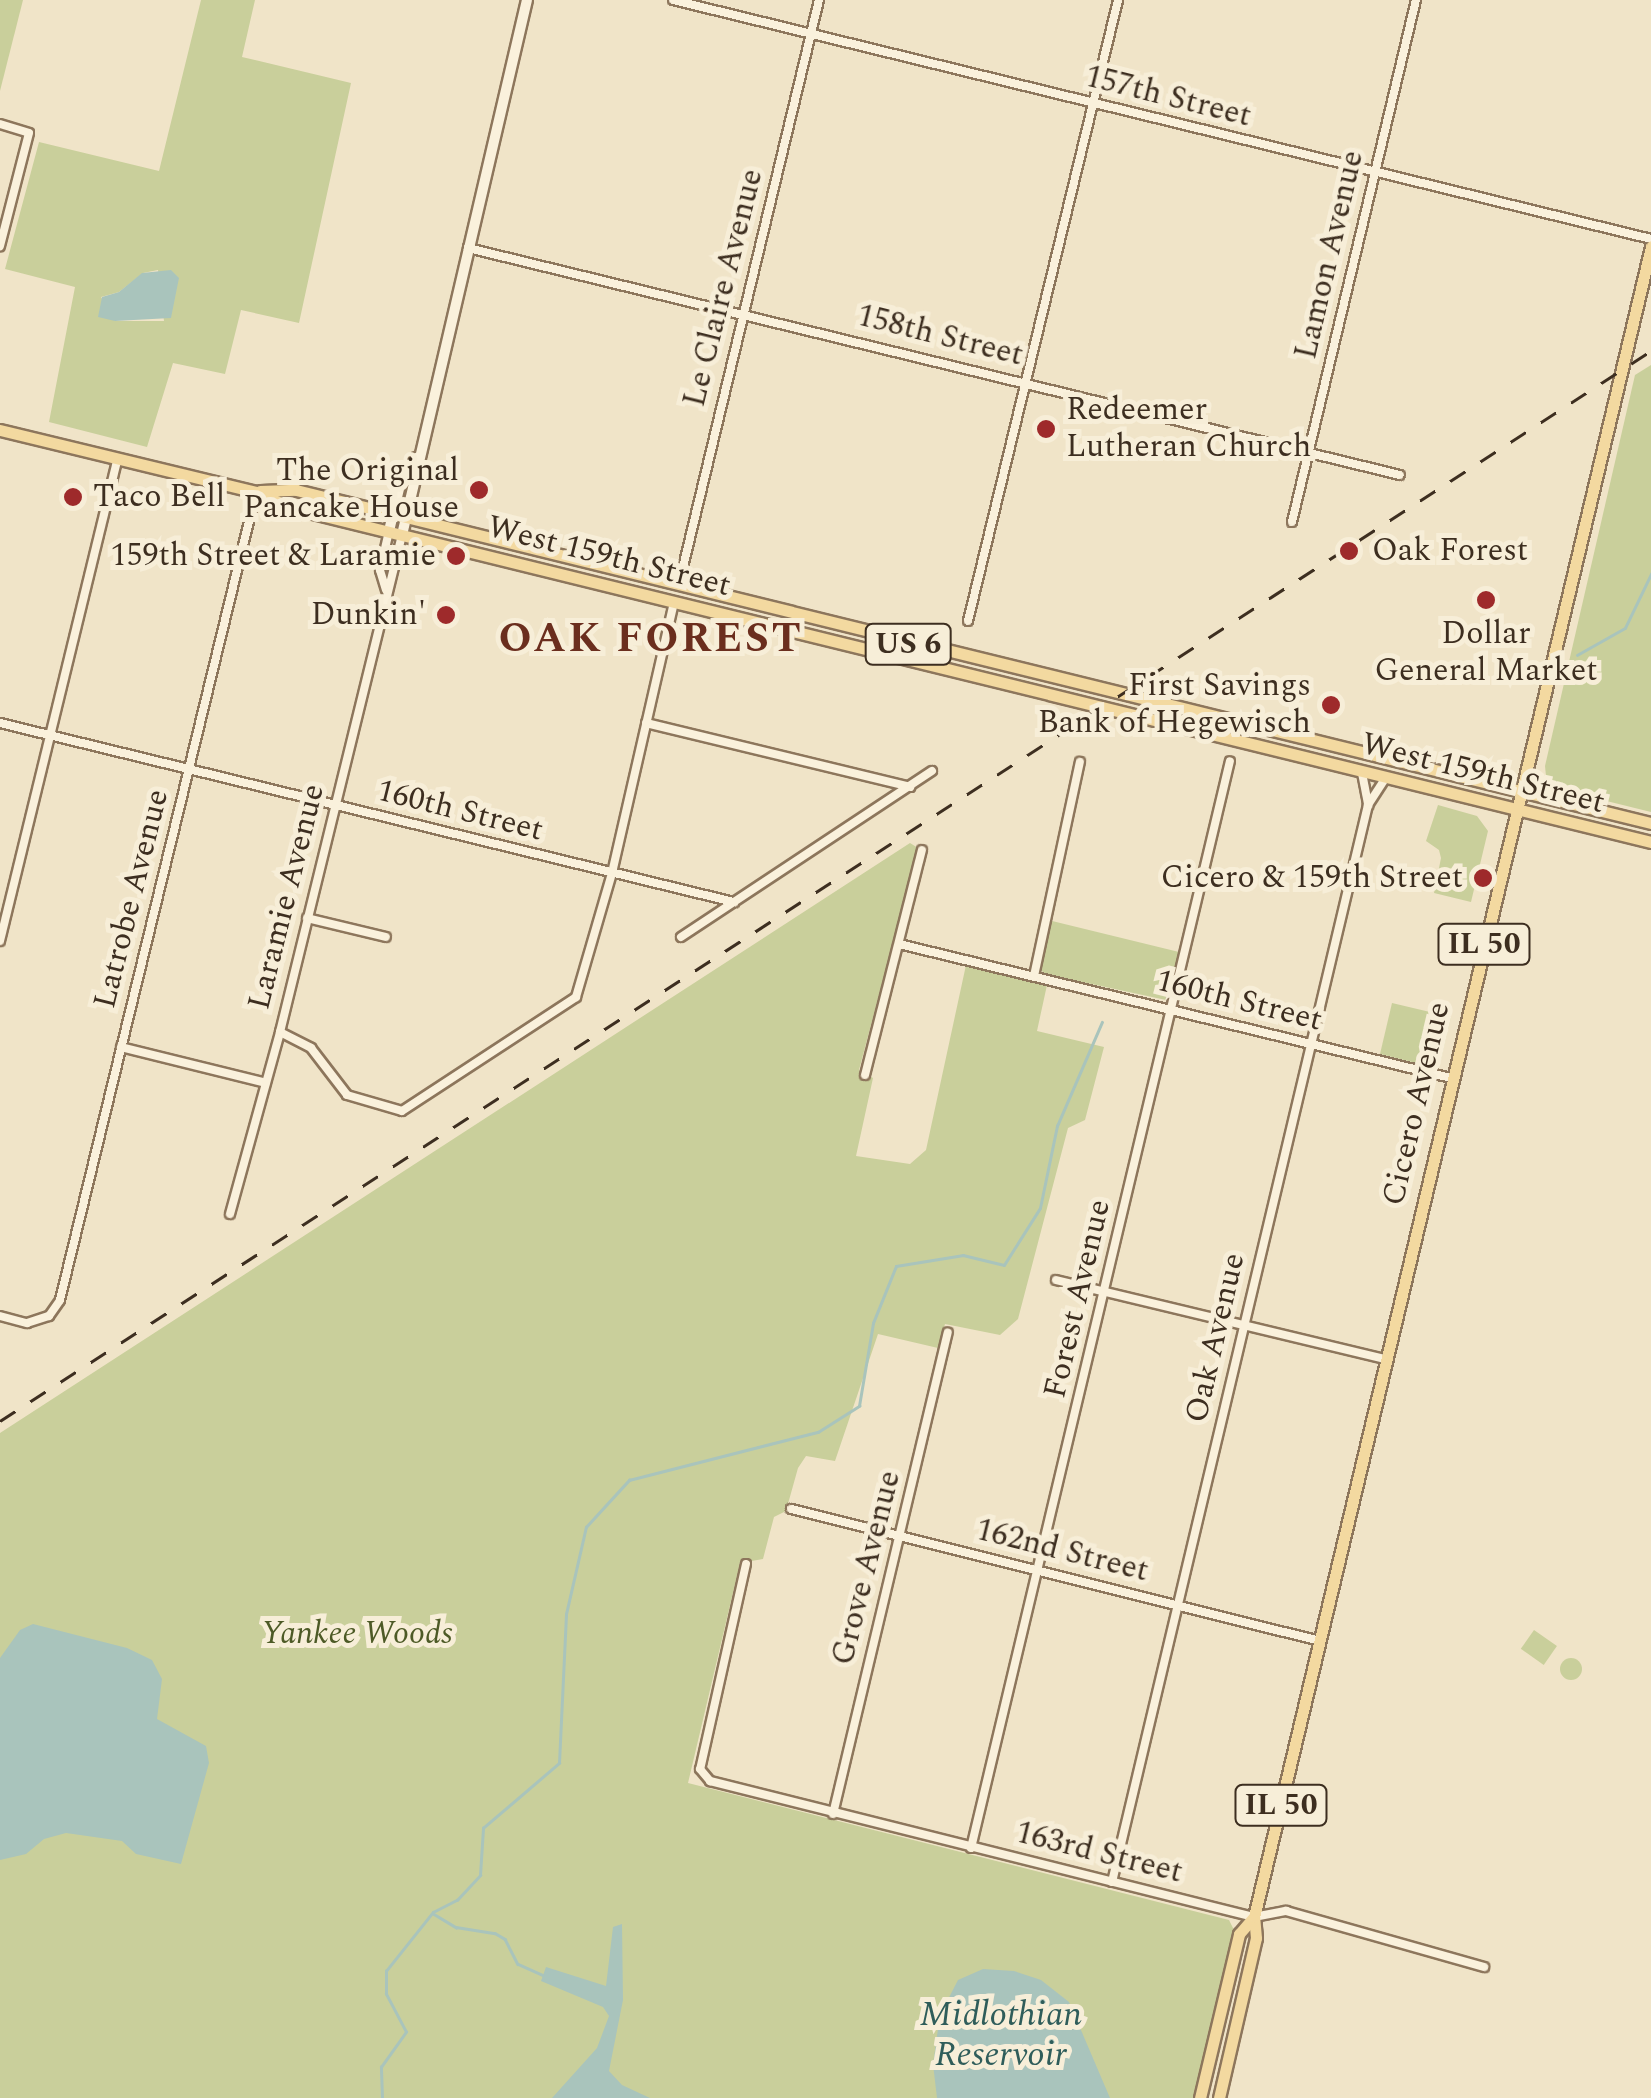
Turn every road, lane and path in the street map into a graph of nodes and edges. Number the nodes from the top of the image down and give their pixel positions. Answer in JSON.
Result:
{"nodes":[{"id":1,"x":527,"y":0,"type":"edge"},
{"id":2,"x":673,"y":0,"type":"edge"},
{"id":3,"x":819,"y":0,"type":"edge"},
{"id":4,"x":1118,"y":0,"type":"edge"},
{"id":5,"x":1416,"y":0,"type":"edge"},
{"id":6,"x":811,"y":34,"type":"junction"},
{"id":7,"x":1093,"y":104,"type":"junction"},
{"id":8,"x":0,"y":124,"type":"edge"},
{"id":9,"x":1374,"y":174,"type":"junction"},
{"id":10,"x":1651,"y":238,"type":"edge"},
{"id":11,"x":0,"y":246,"type":"edge"},
{"id":12,"x":1651,"y":247,"type":"edge"},
{"id":13,"x":468,"y":248,"type":"junction"},
{"id":14,"x":743,"y":314,"type":"junction"},
{"id":15,"x":1028,"y":383,"type":"junction"},
{"id":16,"x":0,"y":430,"type":"edge"},
{"id":17,"x":1308,"y":453,"type":"junction"},
{"id":18,"x":118,"y":458,"type":"junction"},
{"id":19,"x":1400,"y":475,"type":"dead end"},
{"id":20,"x":256,"y":492,"type":"junction"},
{"id":21,"x":400,"y":516,"type":"junction"},
{"id":22,"x":1292,"y":522,"type":"dead end"},
{"id":23,"x":396,"y":533,"type":"junction"},
{"id":24,"x":678,"y":587,"type":"junction"},
{"id":25,"x":674,"y":602,"type":"junction"},
{"id":26,"x":968,"y":621,"type":"dead end"},
{"id":27,"x":0,"y":723,"type":"edge"},
{"id":28,"x":646,"y":723,"type":"junction"},
{"id":29,"x":50,"y":734,"type":"junction"},
{"id":30,"x":1230,"y":761,"type":"dead end"},
{"id":31,"x":1080,"y":762,"type":"dead end"},
{"id":32,"x":189,"y":770,"type":"junction"},
{"id":33,"x":932,"y":771,"type":"dead end"},
{"id":34,"x":1362,"y":773,"type":"junction"},
{"id":35,"x":1385,"y":779,"type":"junction"},
{"id":36,"x":910,"y":787,"type":"junction"},
{"id":37,"x":1522,"y":791,"type":"junction"},
{"id":38,"x":1368,"y":805,"type":"junction"},
{"id":39,"x":334,"y":806,"type":"junction"},
{"id":40,"x":1517,"y":811,"type":"junction"},
{"id":41,"x":1651,"y":822,"type":"edge"},
{"id":42,"x":1651,"y":842,"type":"edge"},
{"id":43,"x":922,"y":850,"type":"dead end"},
{"id":44,"x":612,"y":873,"type":"junction"},
{"id":45,"x":734,"y":902,"type":"junction"},
{"id":46,"x":308,"y":918,"type":"junction"},
{"id":47,"x":386,"y":936,"type":"dead end"},
{"id":48,"x":681,"y":937,"type":"dead end"},
{"id":49,"x":0,"y":941,"type":"edge"},
{"id":50,"x":899,"y":944,"type":"junction"},
{"id":51,"x":1034,"y":976,"type":"junction"},
{"id":52,"x":1172,"y":1010,"type":"junction"},
{"id":53,"x":280,"y":1032,"type":"junction"},
{"id":54,"x":1311,"y":1044,"type":"junction"},
{"id":55,"x":121,"y":1047,"type":"junction"},
{"id":56,"x":866,"y":1075,"type":"dead end"},
{"id":57,"x":1451,"y":1078,"type":"junction"},
{"id":58,"x":266,"y":1083,"type":"junction"},
{"id":59,"x":230,"y":1214,"type":"dead end"},
{"id":60,"x":1056,"y":1280,"type":"dead end"},
{"id":61,"x":1105,"y":1292,"type":"junction"},
{"id":62,"x":0,"y":1316,"type":"edge"},
{"id":63,"x":1245,"y":1324,"type":"junction"},
{"id":64,"x":948,"y":1333,"type":"dead end"},
{"id":65,"x":1386,"y":1359,"type":"junction"},
{"id":66,"x":792,"y":1509,"type":"dead end"},
{"id":67,"x":900,"y":1536,"type":"junction"},
{"id":68,"x":746,"y":1564,"type":"dead end"},
{"id":69,"x":1039,"y":1571,"type":"junction"},
{"id":70,"x":1177,"y":1605,"type":"junction"},
{"id":71,"x":1320,"y":1641,"type":"junction"},
{"id":72,"x":832,"y":1814,"type":"junction"},
{"id":73,"x":971,"y":1848,"type":"junction"},
{"id":74,"x":1112,"y":1882,"type":"junction"},
{"id":75,"x":1254,"y":1917,"type":"junction"},
{"id":76,"x":1484,"y":1967,"type":"dead end"},
{"id":77,"x":1200,"y":2098,"type":"edge"},
{"id":78,"x":1218,"y":2098,"type":"edge"}],
"edges":[{"from":1,"to":13,"type":"street","name":"Laramie Avenue"},
{"from":2,"to":6,"type":"street","name":"157th Street"},
{"from":3,"to":6,"type":"street","name":"Le Claire Avenue"},
{"from":4,"to":7,"type":"street"},
{"from":5,"to":9,"type":"street","name":"Lamon Avenue"},
{"from":6,"to":7,"type":"street","name":"157th Street"},
{"from":6,"to":14,"type":"street","name":"Le Claire Avenue"},
{"from":7,"to":9,"type":"street","name":"157th Street"},
{"from":7,"to":15,"type":"street"},
{"from":8,"to":11,"type":"street"},
{"from":9,"to":10,"type":"street","name":"157th Street"},
{"from":9,"to":17,"type":"street","name":"Lamon Avenue"},
{"from":12,"to":37,"type":"main road","name":"Cicero Avenue","number":"IL 50"},
{"from":13,"to":14,"type":"street","name":"158th Street"},
{"from":13,"to":21,"type":"street","name":"Laramie Avenue"},
{"from":14,"to":15,"type":"street","name":"158th Street"},
{"from":14,"to":24,"type":"street","name":"Le Claire Avenue"},
{"from":15,"to":17,"type":"street","name":"158th Street"},
{"from":15,"to":26,"type":"street"},
{"from":16,"to":18,"type":"main road","name":"West 159th Street","number":"US 6"},
{"from":17,"to":19,"type":"street","name":"158th Street"},
{"from":17,"to":22,"type":"street","name":"Lamon Avenue"},
{"from":18,"to":20,"type":"main road","name":"West 159th Street","number":"US 6"},
{"from":18,"to":29,"type":"street"},
{"from":20,"to":21,"type":"main road","name":"West 159th Street","number":"US 6"},
{"from":20,"to":23,"type":"main road","name":"West 159th Street","number":"US 6"},
{"from":20,"to":32,"type":"street","name":"Latrobe Avenue"},
{"from":21,"to":23,"type":"street","name":"Laramie Avenue"},
{"from":21,"to":24,"type":"main road","name":"West 159th Street","number":"US 6"},
{"from":23,"to":25,"type":"main road","name":"West 159th Street","number":"US 6"},
{"from":23,"to":39,"type":"street","name":"Laramie Avenue"},
{"from":24,"to":37,"type":"main road","name":"West 159th Street","number":"US 6"},
{"from":25,"to":28,"type":"street"},
{"from":25,"to":34,"type":"main road","name":"West 159th Street","number":"US 6"},
{"from":27,"to":29,"type":"street","name":"160th Street"},
{"from":28,"to":36,"type":"street"},
{"from":28,"to":44,"type":"street"},
{"from":29,"to":32,"type":"street","name":"160th Street"},
{"from":29,"to":49,"type":"street"},
{"from":30,"to":52,"type":"street","name":"Forest Avenue"},
{"from":31,"to":51,"type":"street"},
{"from":32,"to":39,"type":"street","name":"160th Street"},
{"from":32,"to":55,"type":"street","name":"Latrobe Avenue"},
{"from":33,"to":36,"type":"street"},
{"from":34,"to":35,"type":"main road","name":"West 159th Street","number":"US 6"},
{"from":34,"to":38,"type":"street","name":"Oak Avenue"},
{"from":35,"to":38,"type":"street","name":"Oak Avenue"},
{"from":35,"to":40,"type":"main road","name":"West 159th Street","number":"US 6"},
{"from":36,"to":45,"type":"street"},
{"from":37,"to":40,"type":"main road","name":"Cicero Avenue","number":"IL 50"},
{"from":37,"to":41,"type":"main road","name":"West 159th Street","number":"US 6"},
{"from":38,"to":54,"type":"street","name":"Oak Avenue"},
{"from":39,"to":44,"type":"street","name":"160th Street"},
{"from":39,"to":46,"type":"street","name":"Laramie Avenue"},
{"from":40,"to":42,"type":"main road","name":"West 159th Street","number":"US 6"},
{"from":40,"to":57,"type":"main road","name":"Cicero Avenue","number":"IL 50"},
{"from":43,"to":50,"type":"street"},
{"from":44,"to":45,"type":"street","name":"160th Street"},
{"from":44,"to":53,"type":"street"},
{"from":45,"to":48,"type":"street"},
{"from":46,"to":47,"type":"street"},
{"from":46,"to":53,"type":"street","name":"Laramie Avenue"},
{"from":50,"to":51,"type":"street","name":"160th Street"},
{"from":50,"to":56,"type":"street"},
{"from":51,"to":52,"type":"street","name":"160th Street"},
{"from":52,"to":54,"type":"street","name":"160th Street"},
{"from":52,"to":61,"type":"street","name":"Forest Avenue"},
{"from":53,"to":58,"type":"street","name":"Laramie Avenue"},
{"from":54,"to":57,"type":"street","name":"160th Street"},
{"from":54,"to":63,"type":"street","name":"Oak Avenue"},
{"from":55,"to":58,"type":"street"},
{"from":55,"to":62,"type":"street","name":"Latrobe Avenue"},
{"from":57,"to":65,"type":"main road","name":"Cicero Avenue","number":"IL 50"},
{"from":58,"to":59,"type":"street","name":"Laramie Avenue"},
{"from":60,"to":61,"type":"street"},
{"from":61,"to":63,"type":"street"},
{"from":61,"to":69,"type":"street","name":"Forest Avenue"},
{"from":63,"to":65,"type":"street"},
{"from":63,"to":70,"type":"street","name":"Oak Avenue"},
{"from":64,"to":67,"type":"street","name":"Grove Avenue"},
{"from":65,"to":71,"type":"main road","name":"Cicero Avenue","number":"IL 50"},
{"from":66,"to":67,"type":"street","name":"162nd Street"},
{"from":67,"to":69,"type":"street","name":"162nd Street"},
{"from":67,"to":72,"type":"street","name":"Grove Avenue"},
{"from":68,"to":72,"type":"street","name":"163rd Street"},
{"from":69,"to":70,"type":"street","name":"162nd Street"},
{"from":69,"to":73,"type":"street","name":"Forest Avenue"},
{"from":70,"to":71,"type":"street","name":"162nd Street"},
{"from":70,"to":74,"type":"street","name":"Oak Avenue"},
{"from":71,"to":75,"type":"main road","name":"Cicero Avenue","number":"IL 50"},
{"from":72,"to":73,"type":"street","name":"163rd Street"},
{"from":73,"to":74,"type":"street","name":"163rd Street"},
{"from":74,"to":75,"type":"street","name":"163rd Street"},
{"from":75,"to":76,"type":"street","name":"163rd Street"},
{"from":75,"to":77,"type":"main road","name":"Cicero Avenue","number":"IL 50"},
{"from":75,"to":78,"type":"main road","name":"Cicero Avenue","number":"IL 50"}]}
